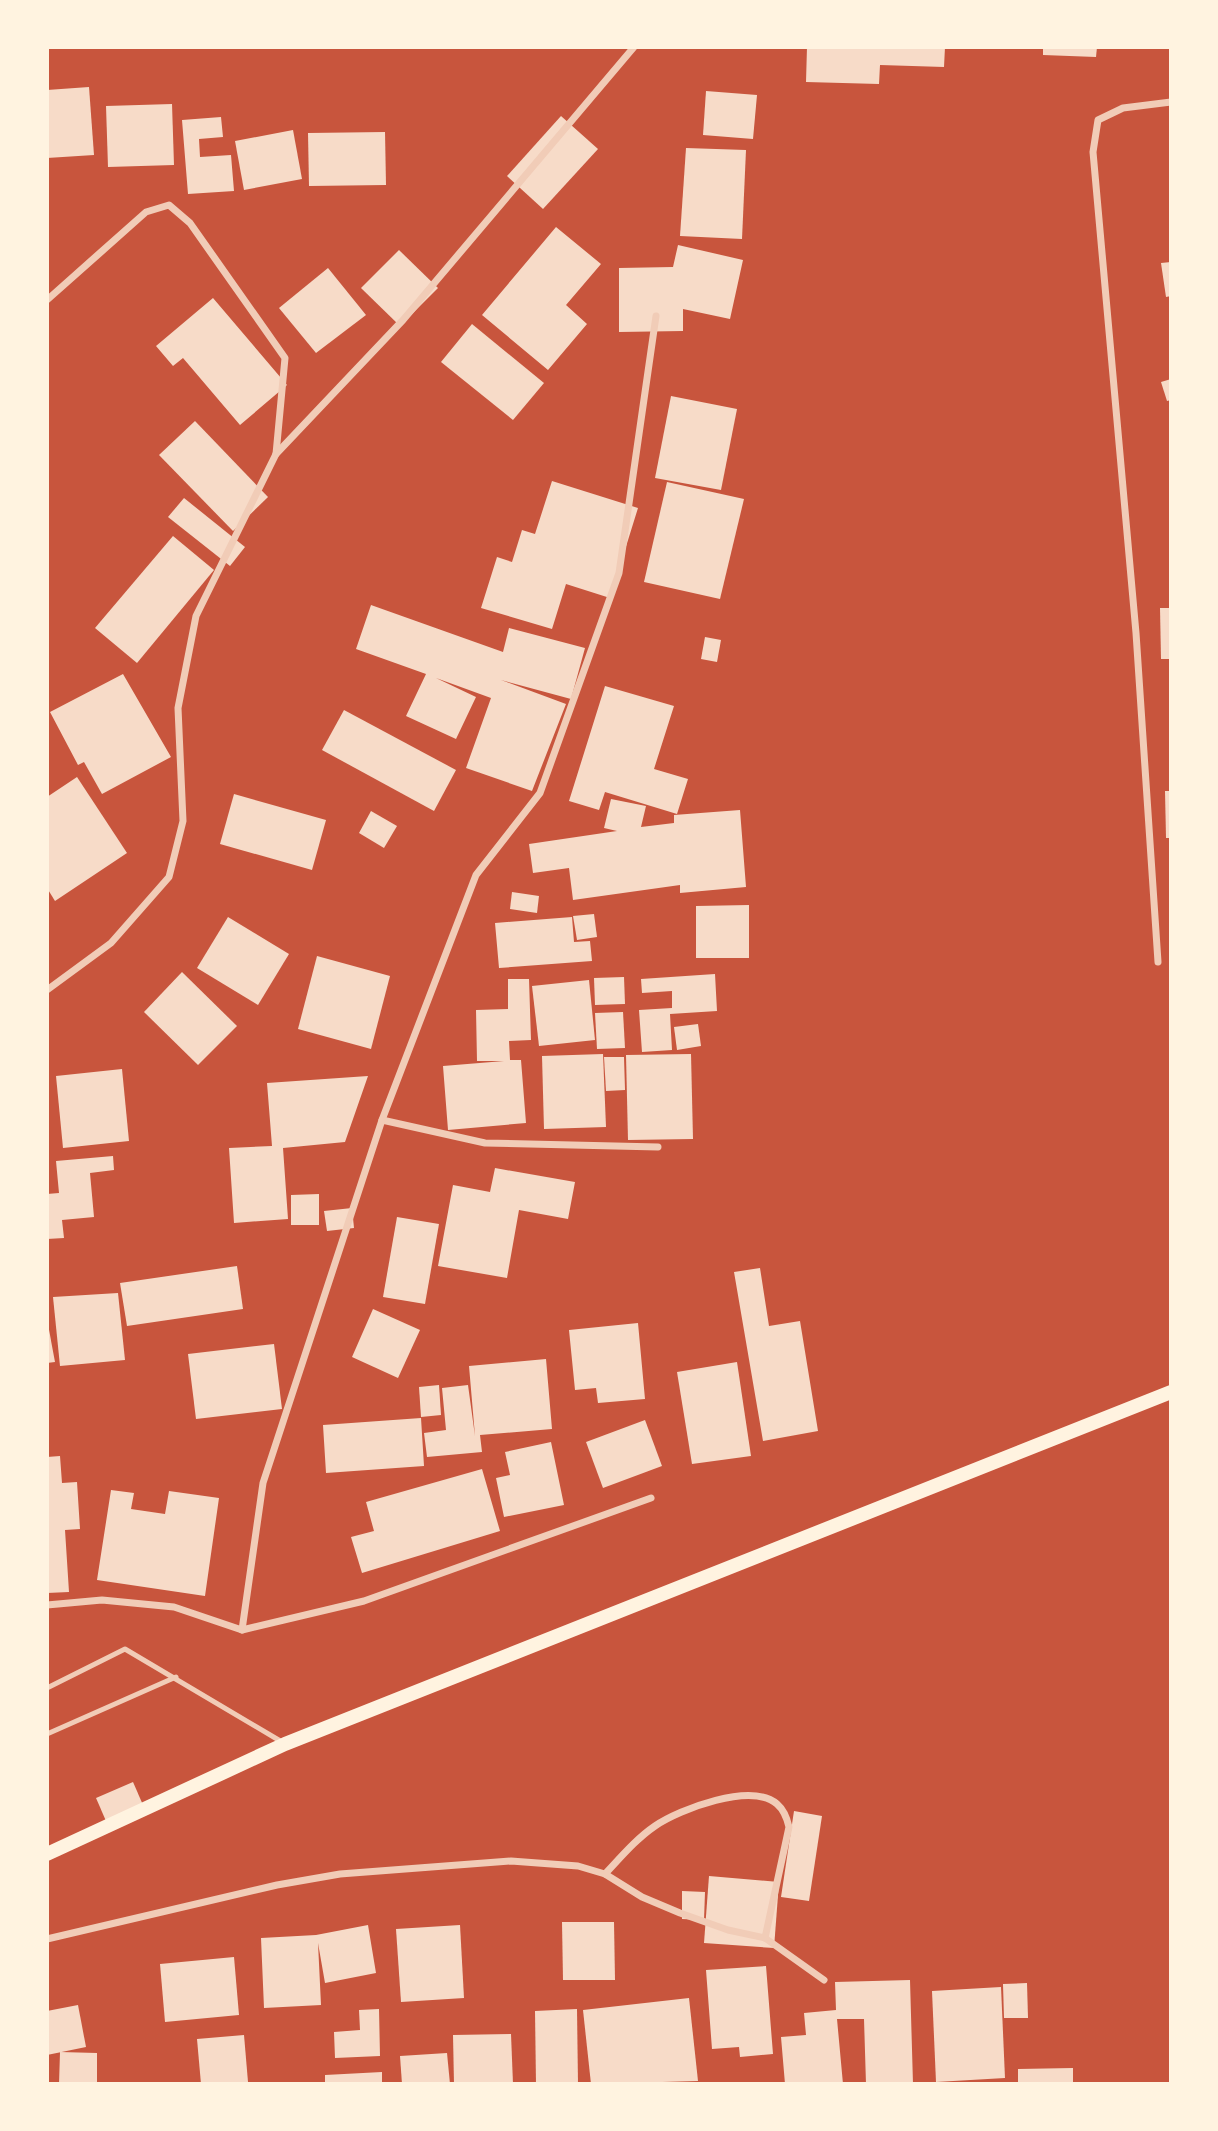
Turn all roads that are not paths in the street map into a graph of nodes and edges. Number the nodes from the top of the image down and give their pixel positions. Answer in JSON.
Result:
{"nodes":[{"id":1,"x":634,"y":47,"type":"edge"},
{"id":2,"x":1171,"y":102,"type":"edge"},
{"id":3,"x":47,"y":300,"type":"edge"},
{"id":4,"x":656,"y":316,"type":"dead end"},
{"id":5,"x":276,"y":454,"type":"junction"},
{"id":6,"x":1158,"y":962,"type":"dead end"},
{"id":7,"x":47,"y":990,"type":"edge"},
{"id":8,"x":382,"y":1120,"type":"junction"},
{"id":9,"x":658,"y":1147,"type":"dead end"},
{"id":10,"x":1171,"y":1392,"type":"edge"},
{"id":11,"x":651,"y":1497,"type":"dead end"},
{"id":12,"x":47,"y":1605,"type":"edge"},
{"id":13,"x":242,"y":1630,"type":"junction"},
{"id":14,"x":176,"y":1677,"type":"junction"},
{"id":15,"x":47,"y":1688,"type":"edge"},
{"id":16,"x":47,"y":1734,"type":"edge"},
{"id":17,"x":285,"y":1744,"type":"junction"},
{"id":18,"x":47,"y":1854,"type":"edge"},
{"id":19,"x":605,"y":1874,"type":"junction"},
{"id":20,"x":765,"y":1938,"type":"junction"},
{"id":21,"x":47,"y":1939,"type":"edge"},
{"id":22,"x":824,"y":1980,"type":"dead end"}],
"edges":[{"from":1,"to":5,"type":"street"},
{"from":2,"to":6,"type":"street"},
{"from":3,"to":5,"type":"street"},
{"from":4,"to":8,"type":"street"},
{"from":5,"to":7,"type":"street"},
{"from":8,"to":9,"type":"street"},
{"from":8,"to":13,"type":"street"},
{"from":10,"to":17,"type":"main road"},
{"from":11,"to":13,"type":"street"},
{"from":12,"to":13,"type":"street"},
{"from":14,"to":15,"type":"lane"},
{"from":14,"to":16,"type":"lane"},
{"from":14,"to":17,"type":"lane"},
{"from":17,"to":18,"type":"main road"},
{"from":19,"to":20,"type":"street"},
{"from":19,"to":20,"type":"street"},
{"from":19,"to":21,"type":"street"},
{"from":20,"to":22,"type":"street"}]}
